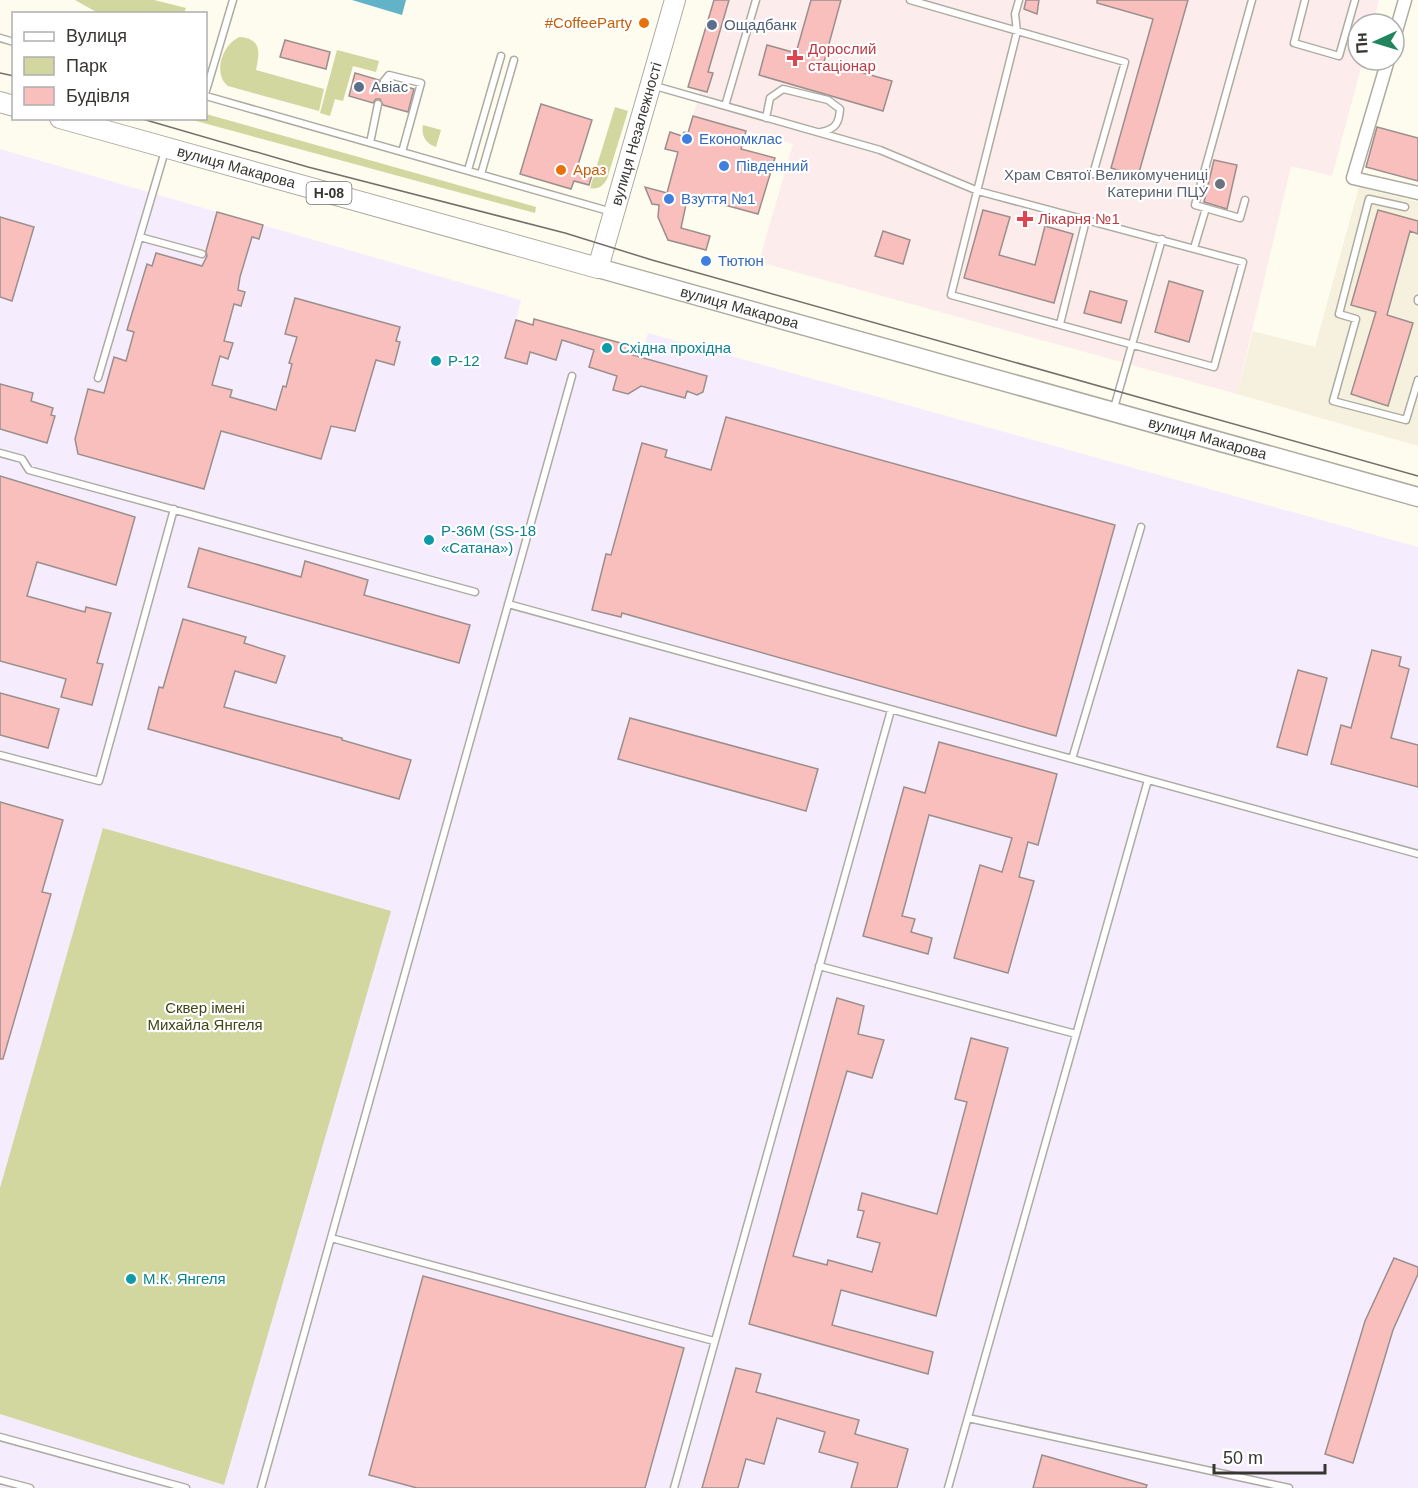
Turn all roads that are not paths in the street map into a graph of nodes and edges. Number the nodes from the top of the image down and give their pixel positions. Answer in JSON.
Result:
{"nodes":[{"id":1,"x":233,"y":0,"type":"edge"},
{"id":2,"x":675,"y":0,"type":"edge"},
{"id":3,"x":756,"y":0,"type":"edge"},
{"id":4,"x":910,"y":0,"type":"edge"},
{"id":5,"x":1019,"y":0,"type":"edge"},
{"id":6,"x":1252,"y":0,"type":"edge"},
{"id":7,"x":1305,"y":0,"type":"edge"},
{"id":8,"x":1355,"y":0,"type":"edge"},
{"id":9,"x":1017,"y":32,"type":"junction"},
{"id":10,"x":501,"y":56,"type":"dead end"},
{"id":11,"x":514,"y":60,"type":"dead end"},
{"id":12,"x":1384,"y":72,"type":"edge"},
{"id":13,"x":384,"y":81,"type":"dead end"},
{"id":14,"x":652,"y":85,"type":"junction"},
{"id":15,"x":207,"y":87,"type":"edge"},
{"id":16,"x":207,"y":96,"type":"edge"},
{"id":17,"x":378,"y":104,"type":"dead end"},
{"id":18,"x":725,"y":106,"type":"junction"},
{"id":19,"x":766,"y":118,"type":"junction"},
{"id":20,"x":67,"y":120,"type":"edge"},
{"id":21,"x":818,"y":133,"type":"junction"},
{"id":22,"x":370,"y":143,"type":"junction"},
{"id":23,"x":166,"y":148,"type":"junction"},
{"id":24,"x":402,"y":152,"type":"junction"},
{"id":25,"x":468,"y":170,"type":"junction"},
{"id":26,"x":482,"y":174,"type":"junction"},
{"id":27,"x":1093,"y":174,"type":"dead end"},
{"id":28,"x":978,"y":190,"type":"junction"},
{"id":29,"x":1418,"y":193,"type":"edge"},
{"id":30,"x":1245,"y":200,"type":"dead end"},
{"id":31,"x":1405,"y":207,"type":"dead end"},
{"id":32,"x":1206,"y":208,"type":"junction"},
{"id":33,"x":615,"y":213,"type":"junction"},
{"id":34,"x":1086,"y":220,"type":"junction"},
{"id":35,"x":140,"y":237,"type":"junction"},
{"id":36,"x":1162,"y":239,"type":"junction"},
{"id":37,"x":1194,"y":248,"type":"junction"},
{"id":38,"x":202,"y":254,"type":"dead end"},
{"id":39,"x":598,"y":268,"type":"junction"},
{"id":40,"x":1060,"y":324,"type":"junction"},
{"id":41,"x":1132,"y":345,"type":"junction"},
{"id":42,"x":572,"y":376,"type":"dead end"},
{"id":43,"x":98,"y":378,"type":"dead end"},
{"id":44,"x":1418,"y":380,"type":"edge"},
{"id":45,"x":1113,"y":412,"type":"junction"},
{"id":46,"x":0,"y":453,"type":"edge"},
{"id":47,"x":1418,"y":497,"type":"edge"},
{"id":48,"x":174,"y":509,"type":"junction"},
{"id":49,"x":1141,"y":527,"type":"dead end"},
{"id":50,"x":475,"y":592,"type":"dead end"},
{"id":51,"x":508,"y":604,"type":"junction"},
{"id":52,"x":891,"y":710,"type":"junction"},
{"id":53,"x":0,"y":755,"type":"edge"},
{"id":54,"x":1072,"y":759,"type":"junction"},
{"id":55,"x":1148,"y":780,"type":"junction"},
{"id":56,"x":1418,"y":854,"type":"edge"},
{"id":57,"x":819,"y":966,"type":"junction"},
{"id":58,"x":1076,"y":1034,"type":"junction"},
{"id":59,"x":331,"y":1238,"type":"junction"},
{"id":60,"x":714,"y":1341,"type":"junction"},
{"id":61,"x":968,"y":1418,"type":"junction"},
{"id":62,"x":0,"y":1437,"type":"edge"},
{"id":63,"x":0,"y":1480,"type":"edge"},
{"id":64,"x":30,"y":1488,"type":"edge"},
{"id":65,"x":186,"y":1488,"type":"edge"},
{"id":66,"x":261,"y":1488,"type":"edge"},
{"id":67,"x":674,"y":1488,"type":"edge"},
{"id":68,"x":948,"y":1488,"type":"edge"},
{"id":69,"x":1289,"y":1488,"type":"edge"}],
"edges":[{"from":1,"to":15,"type":"lane"},
{"from":2,"to":14,"type":"main road","name":"вулиця Незалежності"},
{"from":3,"to":18,"type":"lane"},
{"from":4,"to":9,"type":"lane"},
{"from":5,"to":9,"type":"lane"},
{"from":6,"to":32,"type":"lane"},
{"from":7,"to":8,"type":"lane"},
{"from":9,"to":27,"type":"lane"},
{"from":9,"to":28,"type":"lane"},
{"from":10,"to":25,"type":"lane"},
{"from":11,"to":26,"type":"lane"},
{"from":12,"to":29,"type":"street"},
{"from":13,"to":24,"type":"lane"},
{"from":14,"to":18,"type":"lane"},
{"from":14,"to":33,"type":"main road","name":"вулиця Незалежності"},
{"from":16,"to":22,"type":"lane"},
{"from":17,"to":22,"type":"lane"},
{"from":18,"to":19,"type":"lane"},
{"from":19,"to":21,"type":"lane"},
{"from":19,"to":21,"type":"lane"},
{"from":20,"to":23,"type":"main road","name":"вулиця Макарова","number":"Н-08"},
{"from":21,"to":28,"type":"lane"},
{"from":22,"to":24,"type":"lane"},
{"from":23,"to":35,"type":"lane"},
{"from":23,"to":39,"type":"main road","name":"вулиця Макарова","number":"Н-08"},
{"from":24,"to":25,"type":"lane"},
{"from":25,"to":26,"type":"lane"},
{"from":26,"to":33,"type":"lane"},
{"from":28,"to":34,"type":"lane"},
{"from":28,"to":40,"type":"lane"},
{"from":30,"to":32,"type":"lane"},
{"from":31,"to":44,"type":"lane"},
{"from":32,"to":37,"type":"lane"},
{"from":33,"to":39,"type":"main road","name":"вулиця Незалежності"},
{"from":34,"to":36,"type":"lane"},
{"from":34,"to":40,"type":"lane"},
{"from":35,"to":38,"type":"lane"},
{"from":35,"to":43,"type":"lane"},
{"from":36,"to":37,"type":"lane"},
{"from":36,"to":41,"type":"lane"},
{"from":37,"to":41,"type":"lane"},
{"from":39,"to":45,"type":"main road","name":"вулиця Макарова","number":"Н-08"},
{"from":40,"to":41,"type":"lane"},
{"from":41,"to":45,"type":"lane"},
{"from":42,"to":51,"type":"lane"},
{"from":45,"to":47,"type":"main road","name":"вулиця Макарова","number":"Н-08"},
{"from":46,"to":48,"type":"lane"},
{"from":48,"to":50,"type":"lane"},
{"from":48,"to":53,"type":"lane"},
{"from":49,"to":54,"type":"lane"},
{"from":51,"to":52,"type":"lane"},
{"from":51,"to":59,"type":"lane"},
{"from":52,"to":54,"type":"lane"},
{"from":52,"to":57,"type":"lane"},
{"from":54,"to":55,"type":"lane"},
{"from":55,"to":56,"type":"lane"},
{"from":55,"to":58,"type":"lane"},
{"from":57,"to":58,"type":"lane"},
{"from":57,"to":60,"type":"lane"},
{"from":58,"to":61,"type":"lane"},
{"from":59,"to":60,"type":"lane"},
{"from":59,"to":66,"type":"lane"},
{"from":60,"to":67,"type":"lane"},
{"from":61,"to":68,"type":"lane"},
{"from":61,"to":69,"type":"lane"},
{"from":62,"to":65,"type":"lane"},
{"from":63,"to":64,"type":"lane"}]}
